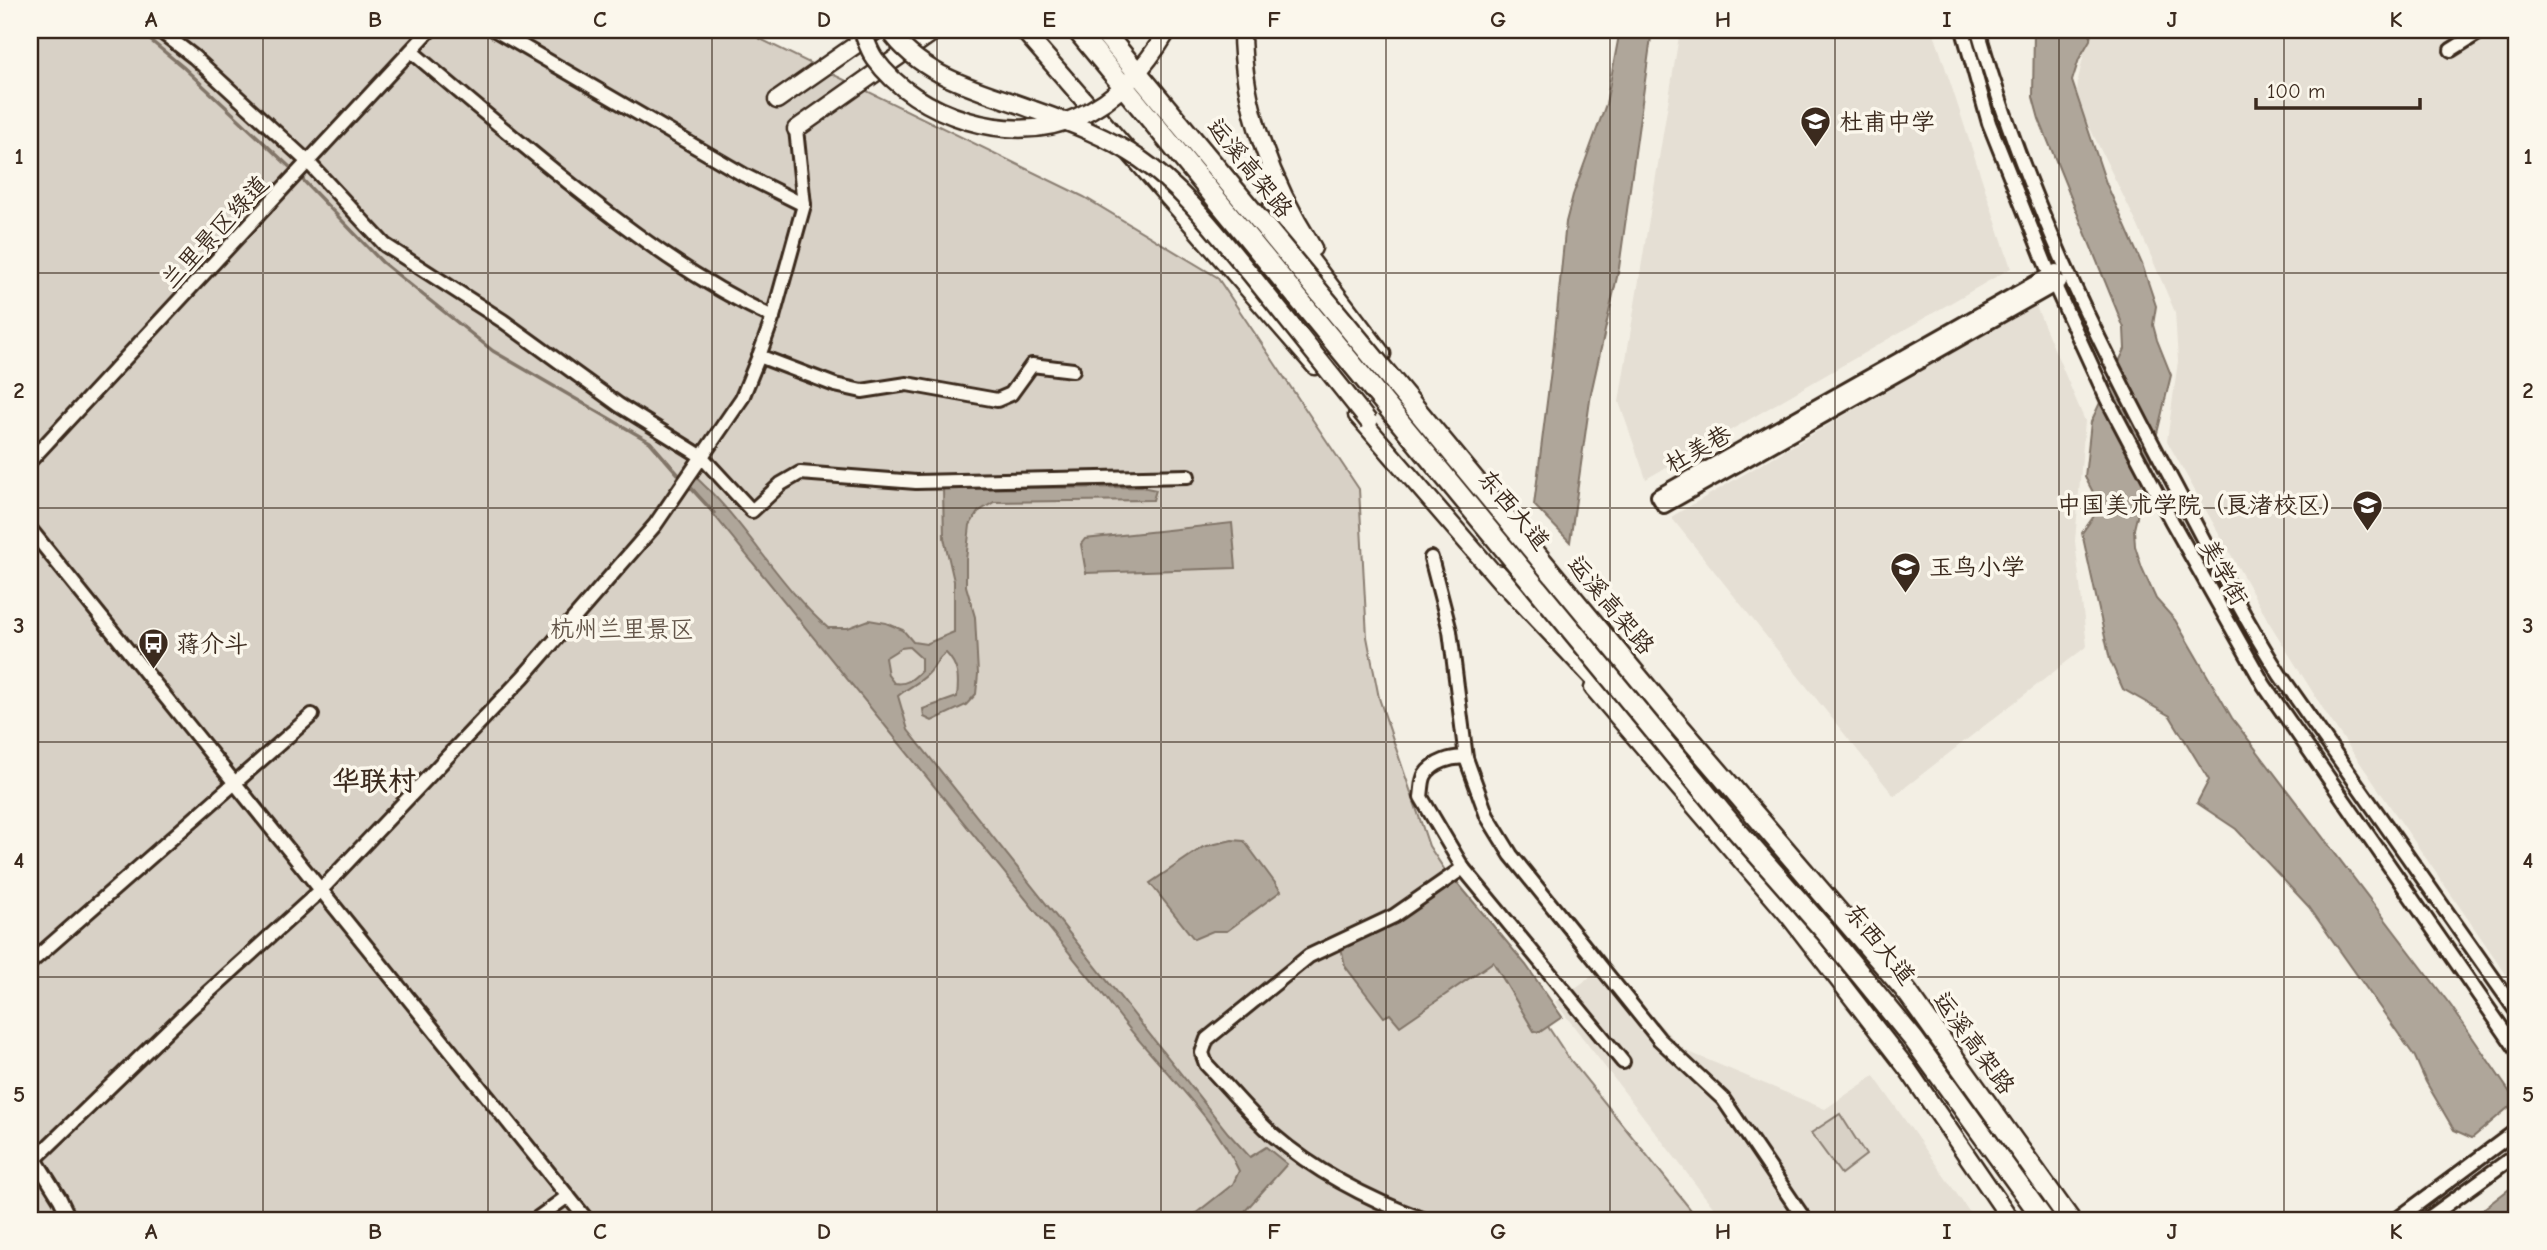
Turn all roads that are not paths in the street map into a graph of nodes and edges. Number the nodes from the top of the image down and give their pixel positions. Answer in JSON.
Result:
{"nodes":[{"id":1,"x":159,"y":30,"type":"edge"},
{"id":2,"x":430,"y":30,"type":"edge"},
{"id":3,"x":495,"y":30,"type":"edge"},
{"id":4,"x":862,"y":30,"type":"edge"},
{"id":5,"x":877,"y":30,"type":"edge"},
{"id":6,"x":889,"y":30,"type":"edge"},
{"id":7,"x":936,"y":30,"type":"edge"},
{"id":8,"x":1023,"y":30,"type":"edge"},
{"id":9,"x":1077,"y":30,"type":"edge"},
{"id":10,"x":1089,"y":30,"type":"edge"},
{"id":11,"x":1102,"y":30,"type":"edge"},
{"id":12,"x":1168,"y":30,"type":"edge"},
{"id":13,"x":1242,"y":30,"type":"edge"},
{"id":14,"x":1963,"y":30,"type":"edge"},
{"id":15,"x":1978,"y":30,"type":"edge"},
{"id":16,"x":2483,"y":30,"type":"edge"},
{"id":17,"x":2451,"y":50,"type":"dead end"},
{"id":18,"x":411,"y":51,"type":"junction"},
{"id":19,"x":777,"y":100,"type":"dead end"},
{"id":20,"x":796,"y":129,"type":"joint"},
{"id":21,"x":305,"y":165,"type":"junction"},
{"id":22,"x":804,"y":205,"type":"junction"},
{"id":23,"x":1271,"y":208,"type":"dead end"},
{"id":24,"x":2067,"y":272,"type":"junction"},
{"id":25,"x":2052,"y":280,"type":"junction"},
{"id":26,"x":773,"y":317,"type":"junction"},
{"id":27,"x":1381,"y":353,"type":"junction"},
{"id":28,"x":759,"y":356,"type":"junction"},
{"id":29,"x":1073,"y":370,"type":"dead end"},
{"id":30,"x":701,"y":456,"type":"junction"},
{"id":31,"x":30,"y":461,"type":"edge"},
{"id":32,"x":1188,"y":476,"type":"dead end"},
{"id":33,"x":30,"y":529,"type":"edge"},
{"id":34,"x":1533,"y":541,"type":"joint"},
{"id":35,"x":1431,"y":558,"type":"dead end"},
{"id":36,"x":1498,"y":575,"type":"joint"},
{"id":37,"x":312,"y":715,"type":"dead end"},
{"id":38,"x":1466,"y":758,"type":"junction"},
{"id":39,"x":234,"y":784,"type":"junction"},
{"id":40,"x":1749,"y":808,"type":"junction"},
{"id":41,"x":1732,"y":825,"type":"junction"},
{"id":42,"x":1463,"y":868,"type":"junction"},
{"id":43,"x":320,"y":891,"type":"junction"},
{"id":44,"x":30,"y":963,"type":"edge"},
{"id":45,"x":2517,"y":1012,"type":"edge"},
{"id":46,"x":2517,"y":1050,"type":"edge"},
{"id":47,"x":1623,"y":1062,"type":"dead end"},
{"id":48,"x":2517,"y":1130,"type":"edge"},
{"id":49,"x":33,"y":1154,"type":"edge"},
{"id":50,"x":2517,"y":1154,"type":"edge"},
{"id":51,"x":568,"y":1196,"type":"junction"},
{"id":52,"x":71,"y":1220,"type":"edge"},
{"id":53,"x":535,"y":1220,"type":"edge"},
{"id":54,"x":587,"y":1220,"type":"edge"},
{"id":55,"x":1425,"y":1220,"type":"edge"},
{"id":56,"x":1805,"y":1220,"type":"edge"},
{"id":57,"x":2011,"y":1220,"type":"edge"},
{"id":58,"x":2044,"y":1220,"type":"edge"},
{"id":59,"x":2056,"y":1220,"type":"edge"},
{"id":60,"x":2070,"y":1220,"type":"edge"},
{"id":61,"x":2396,"y":1220,"type":"edge"},
{"id":62,"x":2426,"y":1220,"type":"edge"}],
"edges":[{"from":1,"to":21,"type":"street"},
{"from":2,"to":18,"type":"street","name":"兰里景区绿道"},
{"from":3,"to":22,"type":"street"},
{"from":4,"to":12,"type":"main road","bridge":true},
{"from":5,"to":19,"type":"main road"},
{"from":6,"to":36,"type":"main road","bridge":true},
{"from":7,"to":20,"type":"main road"},
{"from":8,"to":57,"type":"main road"},
{"from":9,"to":41,"type":"highway","name":"运溪高架路","bridge":true},
{"from":10,"to":59,"type":"main road","name":"东西大道"},
{"from":11,"to":40,"type":"highway","name":"运溪高架路","bridge":true},
{"from":13,"to":27,"type":"main road"},
{"from":14,"to":25,"type":"street","name":"美学街"},
{"from":15,"to":24,"type":"street","name":"美学街"},
{"from":16,"to":17,"type":"street"},
{"from":18,"to":21,"type":"street","name":"兰里景区绿道"},
{"from":18,"to":26,"type":"street"},
{"from":20,"to":22,"type":"street"},
{"from":21,"to":30,"type":"street"},
{"from":21,"to":31,"type":"street","name":"兰里景区绿道"},
{"from":22,"to":26,"type":"street"},
{"from":23,"to":27,"type":"main road"},
{"from":24,"to":25,"type":"street","name":"杜美巷"},
{"from":24,"to":45,"type":"street","name":"美学街"},
{"from":25,"to":25,"type":"street","name":"杜美巷"},
{"from":25,"to":46,"type":"street","name":"美学街"},
{"from":26,"to":28,"type":"street"},
{"from":27,"to":34,"type":"main road"},
{"from":28,"to":29,"type":"street"},
{"from":28,"to":30,"type":"street"},
{"from":30,"to":32,"type":"street"},
{"from":30,"to":43,"type":"street"},
{"from":33,"to":39,"type":"street"},
{"from":34,"to":40,"type":"highway","bridge":true},
{"from":35,"to":38,"type":"street"},
{"from":36,"to":41,"type":"highway","bridge":true},
{"from":37,"to":39,"type":"street"},
{"from":38,"to":42,"type":"street"},
{"from":38,"to":56,"type":"street"},
{"from":39,"to":43,"type":"street"},
{"from":39,"to":44,"type":"street"},
{"from":40,"to":60,"type":"highway","name":"运溪高架路","bridge":true},
{"from":41,"to":58,"type":"highway","name":"运溪高架路","bridge":true},
{"from":42,"to":47,"type":"street"},
{"from":42,"to":55,"type":"street"},
{"from":43,"to":49,"type":"street"},
{"from":43,"to":51,"type":"street"},
{"from":48,"to":61,"type":"street"},
{"from":49,"to":52,"type":"street"},
{"from":50,"to":62,"type":"street"},
{"from":51,"to":53,"type":"street"},
{"from":51,"to":54,"type":"street"}]}
